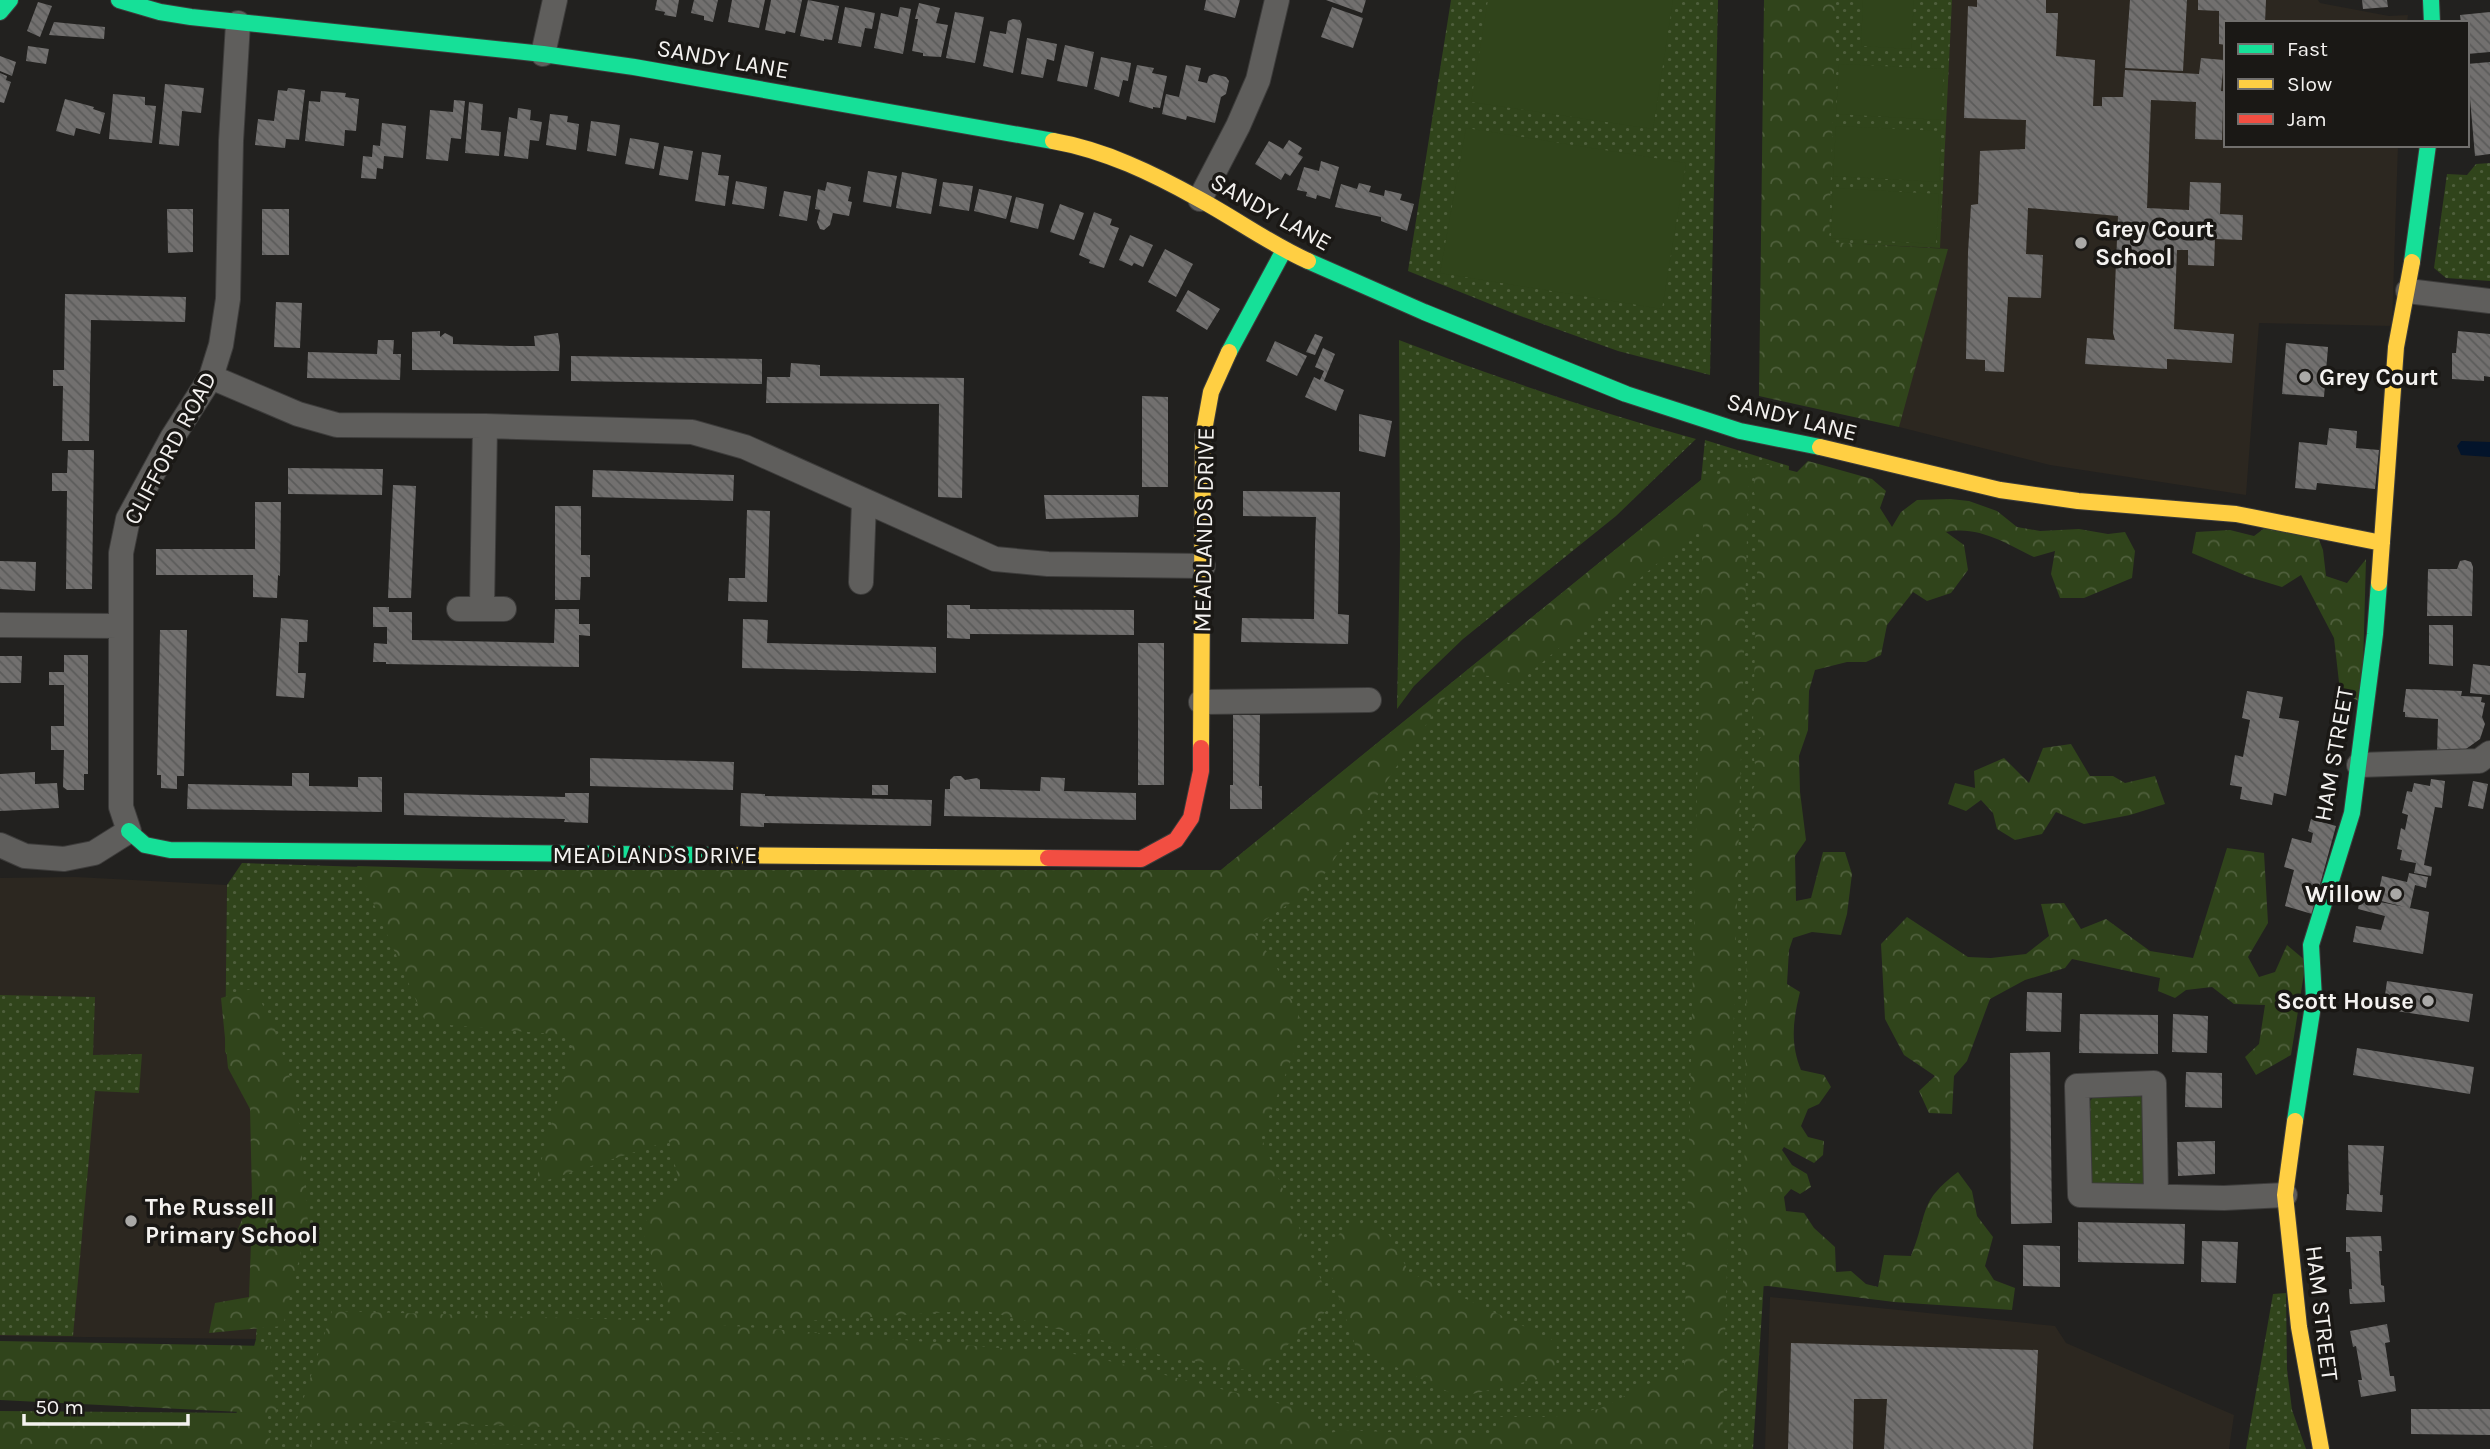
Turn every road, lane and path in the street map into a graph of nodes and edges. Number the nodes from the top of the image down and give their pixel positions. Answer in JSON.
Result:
{"nodes":[{"id":1,"x":10,"y":0,"type":"edge"},
{"id":2,"x":119,"y":0,"type":"edge"},
{"id":3,"x":555,"y":0,"type":"edge"},
{"id":4,"x":1277,"y":0,"type":"edge"},
{"id":5,"x":2431,"y":0,"type":"edge"},
{"id":6,"x":192,"y":9,"type":"edge"},
{"id":7,"x":0,"y":12,"type":"edge"},
{"id":8,"x":2432,"y":21,"type":"edge"},
{"id":9,"x":238,"y":23,"type":"junction"},
{"id":10,"x":543,"y":54,"type":"junction"},
{"id":11,"x":2428,"y":147,"type":"edge"},
{"id":12,"x":1199,"y":199,"type":"junction"},
{"id":13,"x":1284,"y":250,"type":"junction"},
{"id":14,"x":2408,"y":291,"type":"junction"},
{"id":15,"x":2490,"y":301,"type":"edge"},
{"id":16,"x":211,"y":377,"type":"junction"},
{"id":17,"x":485,"y":426,"type":"junction"},
{"id":18,"x":864,"y":502,"type":"junction"},
{"id":19,"x":2382,"y":543,"type":"junction"},
{"id":20,"x":1203,"y":566,"type":"junction"},
{"id":21,"x":861,"y":582,"type":"dead end"},
{"id":22,"x":481,"y":609,"type":"dead end"},
{"id":23,"x":0,"y":625,"type":"edge"},
{"id":24,"x":119,"y":626,"type":"junction"},
{"id":25,"x":1369,"y":700,"type":"dead end"},
{"id":26,"x":1201,"y":702,"type":"junction"},
{"id":27,"x":2490,"y":753,"type":"edge"},
{"id":28,"x":2359,"y":765,"type":"junction"},
{"id":29,"x":129,"y":831,"type":"junction"},
{"id":30,"x":0,"y":845,"type":"edge"},
{"id":31,"x":2156,"y":1195,"type":"junction"},
{"id":32,"x":2285,"y":1195,"type":"junction"},
{"id":33,"x":2320,"y":1449,"type":"edge"}],
"edges":[{"from":1,"to":7,"type":"street"},
{"from":2,"to":6,"type":"street","name":"SANDY LANE"},
{"from":3,"to":10,"type":"street"},
{"from":4,"to":12,"type":"street"},
{"from":5,"to":8,"type":"street"},
{"from":6,"to":9,"type":"street","name":"SANDY LANE"},
{"from":9,"to":10,"type":"street","name":"SANDY LANE"},
{"from":9,"to":16,"type":"street","name":"CLIFFORD ROAD"},
{"from":10,"to":12,"type":"street","name":"SANDY LANE"},
{"from":11,"to":14,"type":"street","name":"HAM STREET"},
{"from":12,"to":13,"type":"street","name":"SANDY LANE"},
{"from":13,"to":19,"type":"street","name":"SANDY LANE"},
{"from":13,"to":20,"type":"street","name":"MEADLANDS DRIVE"},
{"from":14,"to":15,"type":"street"},
{"from":14,"to":19,"type":"street","name":"HAM STREET"},
{"from":16,"to":17,"type":"street"},
{"from":16,"to":24,"type":"street","name":"CLIFFORD ROAD"},
{"from":17,"to":18,"type":"street"},
{"from":17,"to":22,"type":"street"},
{"from":18,"to":20,"type":"street"},
{"from":18,"to":21,"type":"street"},
{"from":19,"to":28,"type":"street","name":"HAM STREET"},
{"from":20,"to":26,"type":"street","name":"MEADLANDS DRIVE"},
{"from":23,"to":24,"type":"street"},
{"from":24,"to":29,"type":"street","name":"CLIFFORD ROAD"},
{"from":25,"to":26,"type":"street"},
{"from":26,"to":29,"type":"street","name":"MEADLANDS DRIVE"},
{"from":27,"to":28,"type":"street"},
{"from":28,"to":32,"type":"street","name":"HAM STREET"},
{"from":29,"to":30,"type":"street"},
{"from":31,"to":31,"type":"street"},
{"from":31,"to":32,"type":"street"},
{"from":32,"to":33,"type":"street","name":"HAM STREET"}]}
